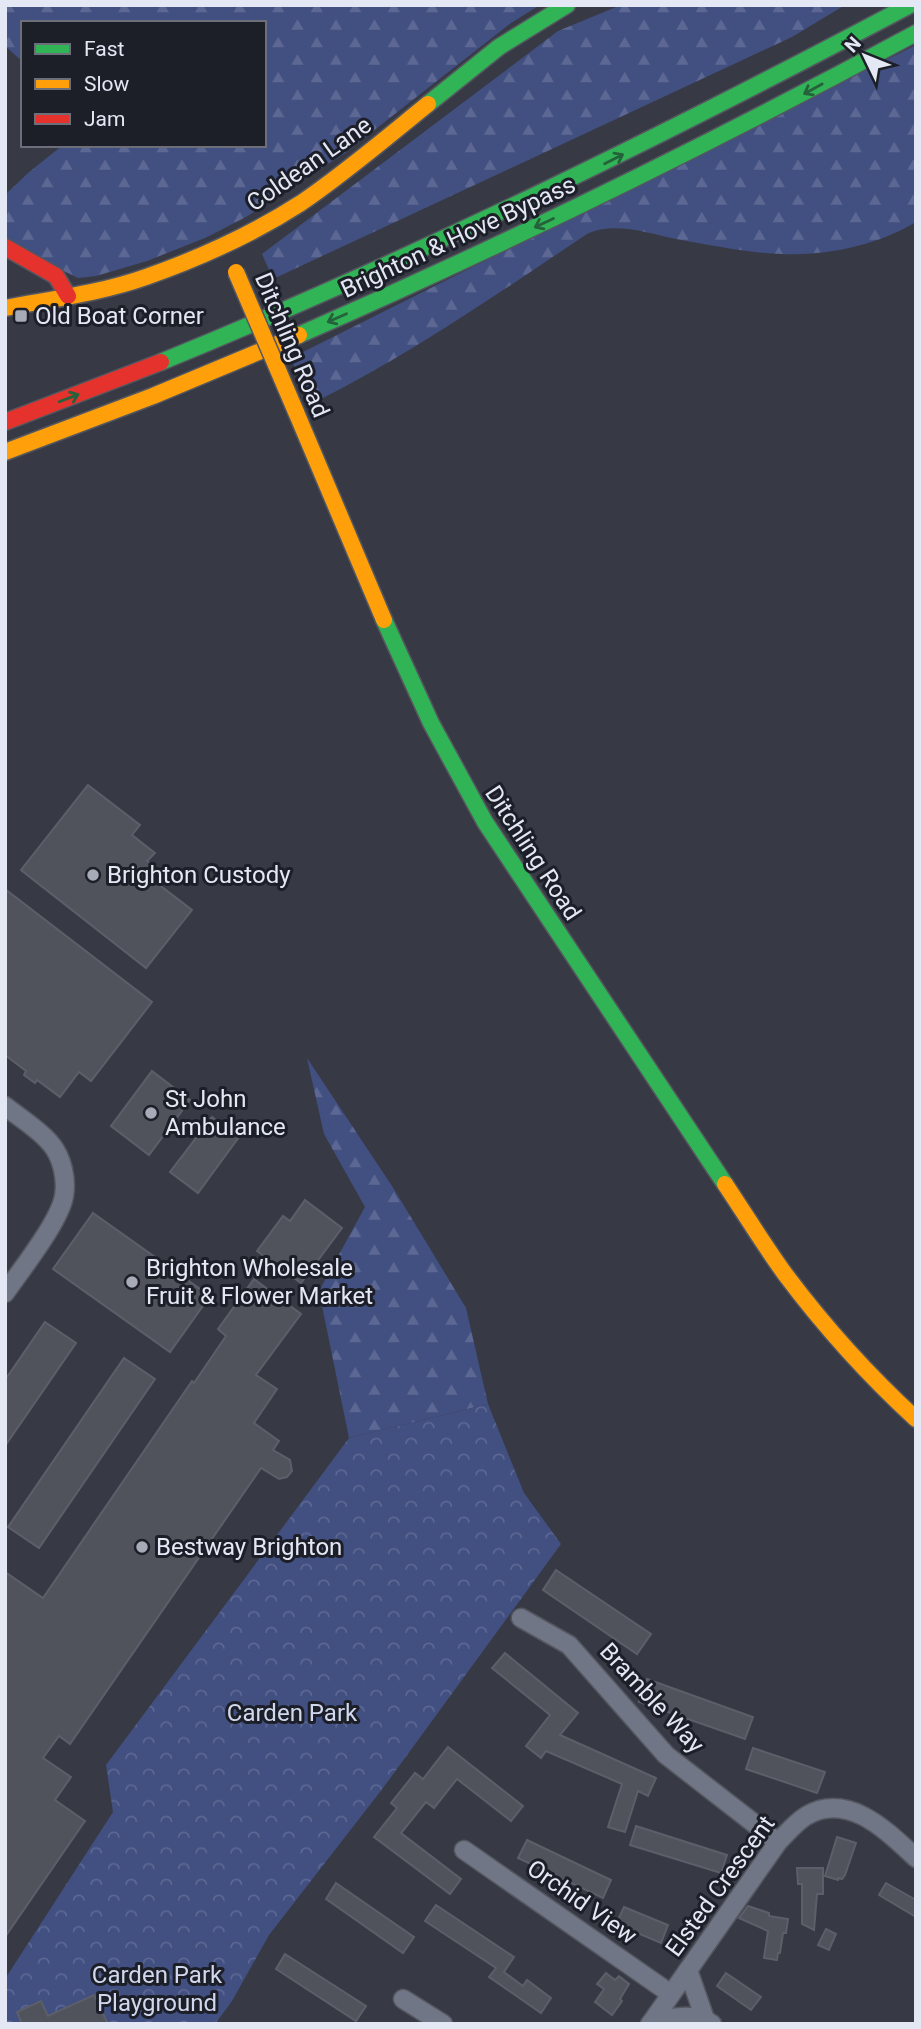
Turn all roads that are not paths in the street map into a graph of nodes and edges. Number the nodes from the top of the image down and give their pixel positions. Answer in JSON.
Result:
{"nodes":[{"id":1,"x":567,"y":5,"type":"edge"},
{"id":2,"x":910,"y":5,"type":"edge"},
{"id":3,"x":916,"y":33,"type":"edge"},
{"id":4,"x":222,"y":246,"type":"junction"},
{"id":5,"x":5,"y":247,"type":"edge"},
{"id":6,"x":68,"y":296,"type":"junction"},
{"id":7,"x":5,"y":308,"type":"edge"},
{"id":8,"x":90,"y":421,"type":"junction"},
{"id":9,"x":5,"y":422,"type":"edge"},
{"id":10,"x":5,"y":452,"type":"edge"},
{"id":11,"x":5,"y":468,"type":"edge"},
{"id":12,"x":5,"y":1105,"type":"edge"},
{"id":13,"x":5,"y":1293,"type":"edge"},
{"id":14,"x":916,"y":1419,"type":"edge"},
{"id":15,"x":521,"y":1618,"type":"dead end"},
{"id":16,"x":778,"y":1842,"type":"junction"},
{"id":17,"x":464,"y":1850,"type":"dead end"},
{"id":18,"x":916,"y":1858,"type":"edge"},
{"id":19,"x":688,"y":1970,"type":"junction"},
{"id":20,"x":671,"y":1994,"type":"junction"},
{"id":21,"x":403,"y":1999,"type":"dead end"},
{"id":22,"x":709,"y":2021,"type":"edge"},
{"id":23,"x":651,"y":2023,"type":"edge"},
{"id":24,"x":443,"y":2024,"type":"edge"}],
"edges":[{"from":1,"to":4,"type":"main road","name":"Coldean Lane"},
{"from":9,"to":2,"type":"main road","name":"Brighton & Hove Bypass","one_way":true},
{"from":3,"to":8,"type":"main road","name":"Brighton & Hove Bypass","one_way":true},
{"from":4,"to":6,"type":"main road","name":"Coldean Lane"},
{"from":4,"to":14,"type":"main road","name":"Ditchling Road","bridge":true},
{"from":5,"to":6,"type":"main road"},
{"from":6,"to":7,"type":"main road","name":"Coldean Lane"},
{"from":8,"to":10,"type":"main road","name":"Brighton & Hove Bypass"},
{"from":8,"to":11,"type":"main road"},
{"from":12,"to":13,"type":"street"},
{"from":15,"to":16,"type":"street","name":"Bramble Way"},
{"from":16,"to":18,"type":"street","name":"Elsted Crescent"},
{"from":16,"to":19,"type":"street","name":"Elsted Crescent"},
{"from":17,"to":20,"type":"street","name":"Orchid View"},
{"from":19,"to":20,"type":"street","name":"Elsted Crescent"},
{"from":19,"to":22,"type":"street"},
{"from":20,"to":23,"type":"street","name":"Elsted Crescent"},
{"from":21,"to":24,"type":"street"},
{"from":22,"to":23,"type":"street"}]}
